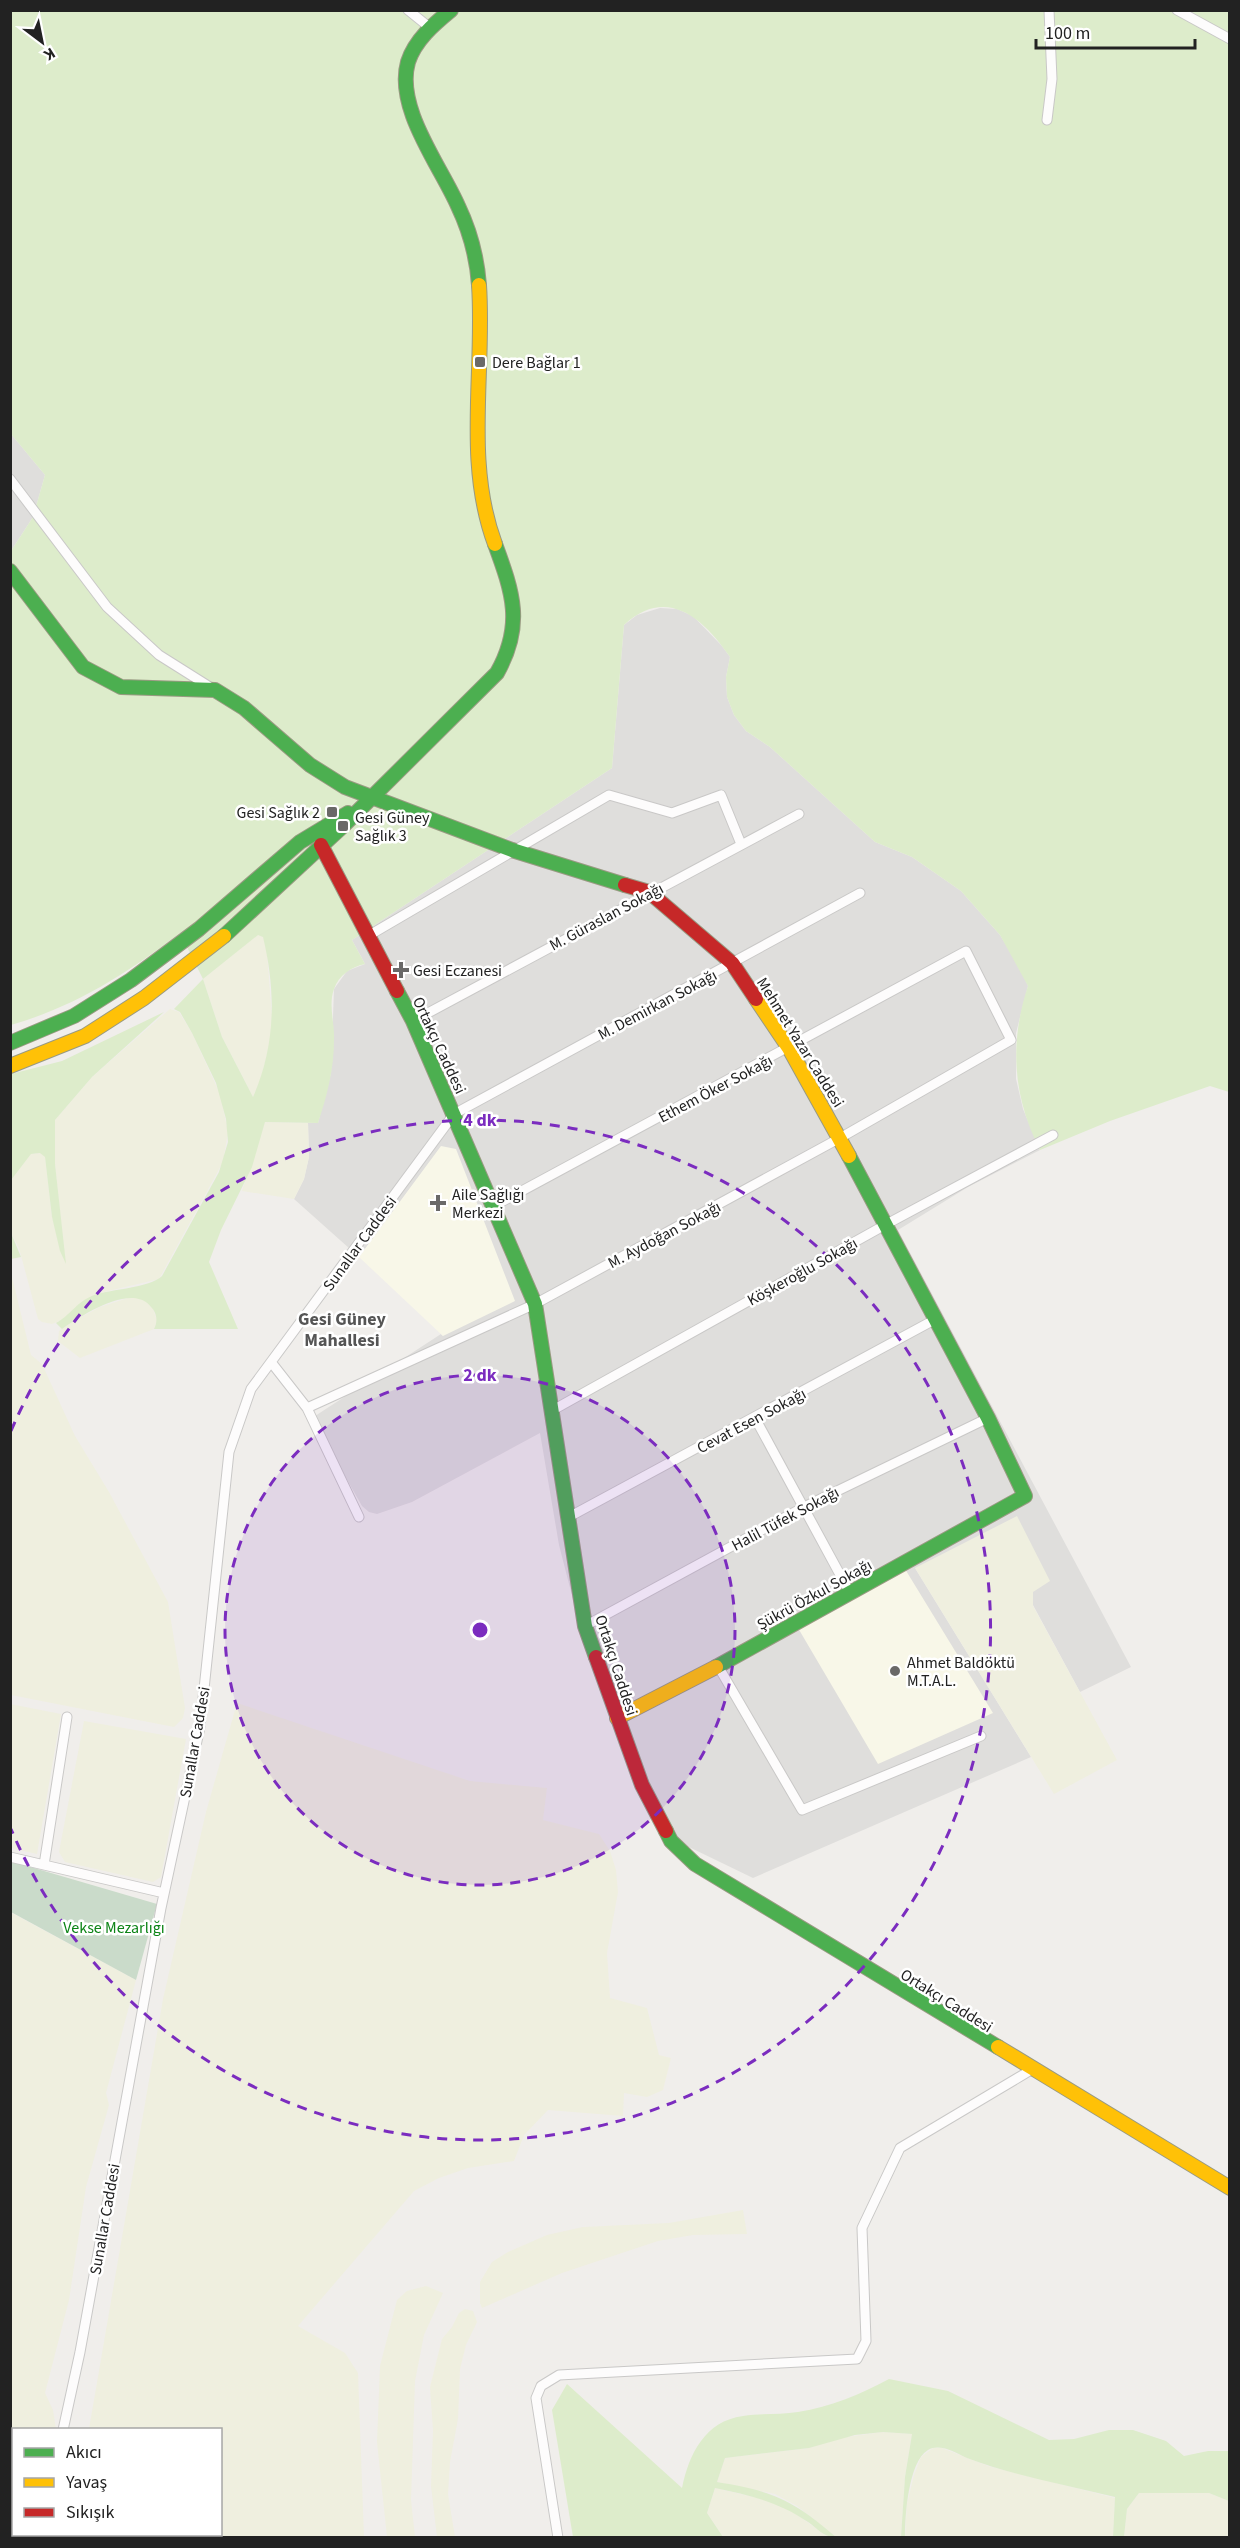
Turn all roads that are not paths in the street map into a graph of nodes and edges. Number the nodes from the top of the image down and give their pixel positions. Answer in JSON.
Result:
{"nodes":[{"id":1,"x":408,"y":10,"type":"edge"},
{"id":2,"x":451,"y":10,"type":"edge"},
{"id":3,"x":1049,"y":10,"type":"edge"},
{"id":4,"x":1177,"y":10,"type":"edge"},
{"id":5,"x":429,"y":27,"type":"junction"},
{"id":6,"x":1230,"y":39,"type":"edge"},
{"id":7,"x":1047,"y":120,"type":"dead end"},
{"id":8,"x":10,"y":479,"type":"edge"},
{"id":9,"x":10,"y":571,"type":"edge"},
{"id":10,"x":214,"y":690,"type":"junction"},
{"id":11,"x":370,"y":799,"type":"junction"},
{"id":12,"x":799,"y":814,"type":"dead end"},
{"id":13,"x":741,"y":844,"type":"junction"},
{"id":14,"x":321,"y":845,"type":"junction"},
{"id":15,"x":512,"y":850,"type":"junction"},
{"id":16,"x":649,"y":892,"type":"junction"},
{"id":17,"x":860,"y":893,"type":"dead end"},
{"id":18,"x":368,"y":936,"type":"junction"},
{"id":19,"x":732,"y":963,"type":"junction"},
{"id":20,"x":413,"y":1021,"type":"junction"},
{"id":21,"x":1011,"y":1040,"type":"joint"},
{"id":22,"x":10,"y":1043,"type":"edge"},
{"id":23,"x":789,"y":1048,"type":"junction"},
{"id":24,"x":10,"y":1066,"type":"edge"},
{"id":25,"x":454,"y":1114,"type":"junction"},
{"id":26,"x":1053,"y":1135,"type":"dead end"},
{"id":27,"x":840,"y":1138,"type":"junction"},
{"id":28,"x":494,"y":1206,"type":"junction"},
{"id":29,"x":885,"y":1225,"type":"junction"},
{"id":30,"x":535,"y":1304,"type":"junction"},
{"id":31,"x":934,"y":1320,"type":"junction"},
{"id":32,"x":270,"y":1362,"type":"junction"},
{"id":33,"x":307,"y":1408,"type":"junction"},
{"id":34,"x":552,"y":1410,"type":"junction"},
{"id":35,"x":755,"y":1418,"type":"junction"},
{"id":36,"x":988,"y":1418,"type":"junction"},
{"id":37,"x":1025,"y":1496,"type":"joint"},
{"id":38,"x":804,"y":1507,"type":"junction"},
{"id":39,"x":359,"y":1517,"type":"dead end"},
{"id":40,"x":567,"y":1518,"type":"junction"},
{"id":41,"x":850,"y":1593,"type":"junction"},
{"id":42,"x":585,"y":1626,"type":"junction"},
{"id":43,"x":718,"y":1666,"type":"junction"},
{"id":44,"x":67,"y":1718,"type":"dead end"},
{"id":45,"x":617,"y":1718,"type":"junction"},
{"id":46,"x":981,"y":1736,"type":"dead end"},
{"id":47,"x":10,"y":1857,"type":"edge"},
{"id":48,"x":44,"y":1865,"type":"junction"},
{"id":49,"x":164,"y":1893,"type":"junction"},
{"id":50,"x":1031,"y":2070,"type":"junction"},
{"id":51,"x":1230,"y":2188,"type":"edge"},
{"id":52,"x":63,"y":2428,"type":"edge"},
{"id":53,"x":558,"y":2538,"type":"edge"}],
"edges":[{"from":1,"to":5,"type":"street"},
{"from":2,"to":5,"type":"street"},
{"from":3,"to":7,"type":"street"},
{"from":4,"to":6,"type":"street"},
{"from":5,"to":11,"type":"street"},
{"from":8,"to":10,"type":"street"},
{"from":9,"to":10,"type":"street"},
{"from":10,"to":11,"type":"street","name":"Mehmet Yazar Caddesi"},
{"from":11,"to":14,"type":"street"},
{"from":11,"to":15,"type":"street","name":"Mehmet Yazar Caddesi"},
{"from":11,"to":22,"type":"street"},
{"from":12,"to":13,"type":"street","name":"M. Güraslan Sokağı"},
{"from":13,"to":15,"type":"street"},
{"from":13,"to":16,"type":"street","name":"M. Güraslan Sokağı"},
{"from":14,"to":18,"type":"street","name":"Ortakçı Caddesi"},
{"from":14,"to":24,"type":"street"},
{"from":15,"to":16,"type":"street","name":"Mehmet Yazar Caddesi"},
{"from":15,"to":18,"type":"street"},
{"from":16,"to":19,"type":"street","name":"Mehmet Yazar Caddesi"},
{"from":16,"to":20,"type":"street","name":"M. Güraslan Sokağı"},
{"from":17,"to":19,"type":"street","name":"M. Demirkan Sokağı"},
{"from":18,"to":20,"type":"street","name":"Ortakçı Caddesi"},
{"from":19,"to":23,"type":"street","name":"Mehmet Yazar Caddesi"},
{"from":19,"to":25,"type":"street","name":"M. Demirkan Sokağı"},
{"from":20,"to":25,"type":"street","name":"Ortakçı Caddesi"},
{"from":21,"to":23,"type":"street","name":"Ethem Öker Sokağı"},
{"from":21,"to":27,"type":"street","name":"M. Aydoğan Sokağı"},
{"from":23,"to":27,"type":"street","name":"Mehmet Yazar Caddesi"},
{"from":23,"to":28,"type":"street","name":"Ethem Öker Sokağı"},
{"from":25,"to":28,"type":"street","name":"Ortakçı Caddesi"},
{"from":25,"to":32,"type":"street","name":"Sunallar Caddesi"},
{"from":26,"to":29,"type":"street","name":"Köşkeroğlu Sokağı"},
{"from":27,"to":29,"type":"street","name":"Mehmet Yazar Caddesi"},
{"from":27,"to":30,"type":"street","name":"M. Aydoğan Sokağı"},
{"from":28,"to":30,"type":"street","name":"Ortakçı Caddesi"},
{"from":29,"to":31,"type":"street","name":"Mehmet Yazar Caddesi"},
{"from":29,"to":34,"type":"street","name":"Köşkeroğlu Sokağı"},
{"from":30,"to":33,"type":"street","name":"M. Aydoğan Sokağı"},
{"from":30,"to":34,"type":"street","name":"Ortakçı Caddesi"},
{"from":31,"to":35,"type":"street","name":"Cevat Esen Sokağı"},
{"from":31,"to":36,"type":"street","name":"Mehmet Yazar Caddesi"},
{"from":32,"to":33,"type":"street"},
{"from":32,"to":49,"type":"street","name":"Sunallar Caddesi"},
{"from":33,"to":39,"type":"street"},
{"from":34,"to":40,"type":"street","name":"Ortakçı Caddesi"},
{"from":35,"to":38,"type":"street"},
{"from":35,"to":40,"type":"street","name":"Cevat Esen Sokağı"},
{"from":36,"to":37,"type":"street","name":"Mehmet Yazar Caddesi"},
{"from":36,"to":38,"type":"street","name":"Halil Tüfek Sokağı"},
{"from":37,"to":41,"type":"street","name":"Şükrü Özkul Sokağı"},
{"from":38,"to":41,"type":"street"},
{"from":38,"to":42,"type":"street","name":"Halil Tüfek Sokağı"},
{"from":40,"to":42,"type":"street","name":"Ortakçı Caddesi"},
{"from":41,"to":43,"type":"street","name":"Şükrü Özkul Sokağı"},
{"from":42,"to":45,"type":"street","name":"Ortakçı Caddesi"},
{"from":43,"to":45,"type":"street","name":"Şükrü Özkul Sokağı"},
{"from":43,"to":46,"type":"street"},
{"from":44,"to":48,"type":"street"},
{"from":45,"to":50,"type":"street","name":"Ortakçı Caddesi"},
{"from":47,"to":48,"type":"street"},
{"from":48,"to":49,"type":"street"},
{"from":49,"to":52,"type":"street","name":"Sunallar Caddesi"},
{"from":50,"to":51,"type":"street","name":"Ortakçı Caddesi"},
{"from":50,"to":53,"type":"street"}]}
